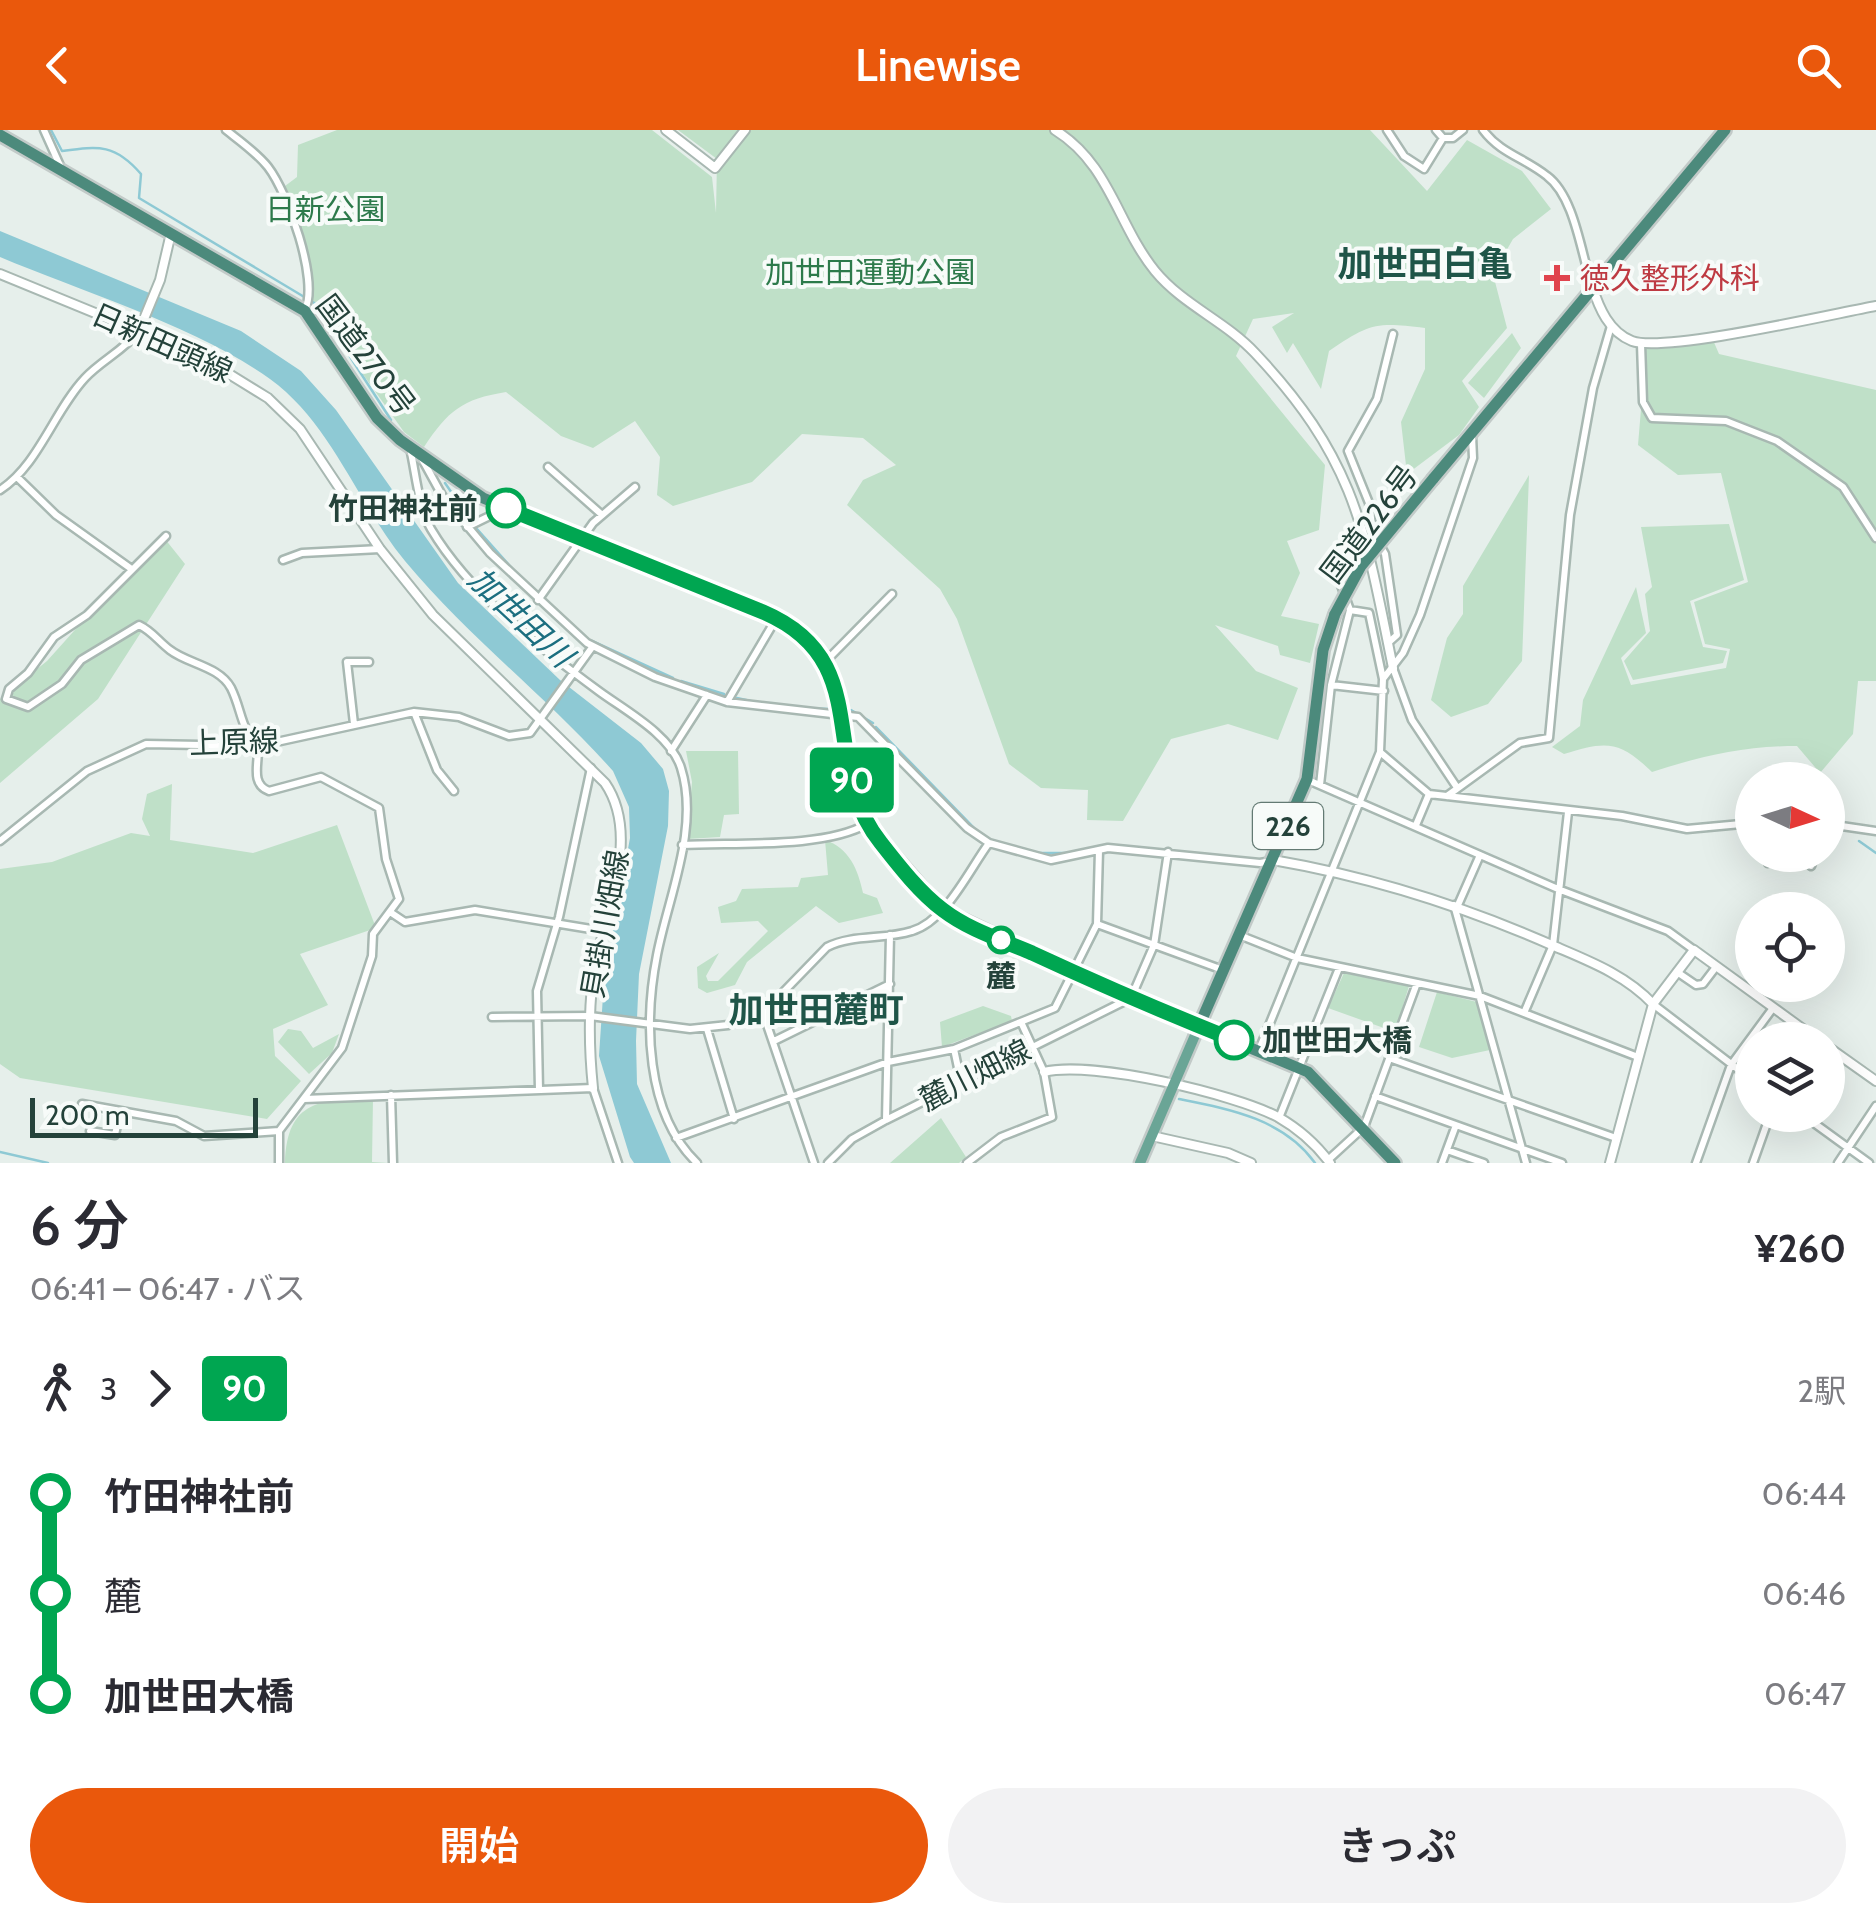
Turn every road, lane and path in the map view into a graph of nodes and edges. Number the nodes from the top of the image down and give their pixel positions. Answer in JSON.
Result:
{"nodes":[{"id":1,"x":44,"y":130,"type":"edge"},
{"id":2,"x":226,"y":130,"type":"edge"},
{"id":3,"x":666,"y":130,"type":"edge"},
{"id":4,"x":745,"y":130,"type":"edge"},
{"id":5,"x":1055,"y":130,"type":"edge"},
{"id":6,"x":1386,"y":130,"type":"edge"},
{"id":7,"x":1436,"y":130,"type":"edge"},
{"id":8,"x":1463,"y":130,"type":"edge"},
{"id":9,"x":1483,"y":130,"type":"edge"},
{"id":10,"x":1726,"y":130,"type":"edge"},
{"id":11,"x":3,"y":134,"type":"edge"},
{"id":12,"x":1443,"y":138,"type":"junction"},
{"id":13,"x":63,"y":172,"type":"junction"},
{"id":14,"x":170,"y":233,"type":"junction"},
{"id":15,"x":0,"y":274,"type":"edge"},
{"id":16,"x":1592,"y":286,"type":"junction"},
{"id":17,"x":308,"y":305,"type":"junction"},
{"id":18,"x":1876,"y":306,"type":"edge"},
{"id":19,"x":1611,"y":326,"type":"junction"},
{"id":20,"x":140,"y":329,"type":"junction"},
{"id":21,"x":1392,"y":334,"type":"dead end"},
{"id":22,"x":1641,"y":344,"type":"junction"},
{"id":23,"x":1472,"y":434,"type":"junction"},
{"id":24,"x":415,"y":450,"type":"junction"},
{"id":25,"x":548,"y":467,"type":"dead end"},
{"id":26,"x":18,"y":478,"type":"junction"},
{"id":27,"x":635,"y":487,"type":"dead end"},
{"id":28,"x":0,"y":490,"type":"edge"},
{"id":29,"x":506,"y":508,"type":"junction"},
{"id":30,"x":601,"y":514,"type":"junction"},
{"id":31,"x":467,"y":527,"type":"junction"},
{"id":32,"x":166,"y":536,"type":"dead end"},
{"id":33,"x":1876,"y":538,"type":"edge"},
{"id":34,"x":583,"y":540,"type":"junction"},
{"id":35,"x":380,"y":548,"type":"junction"},
{"id":36,"x":1368,"y":549,"type":"junction"},
{"id":37,"x":284,"y":560,"type":"dead end"},
{"id":38,"x":130,"y":568,"type":"junction"},
{"id":39,"x":892,"y":594,"type":"dead end"},
{"id":40,"x":538,"y":600,"type":"junction"},
{"id":41,"x":1350,"y":610,"type":"junction"},
{"id":42,"x":776,"y":618,"type":"junction"},
{"id":43,"x":1388,"y":643,"type":"junction"},
{"id":44,"x":593,"y":646,"type":"junction"},
{"id":45,"x":826,"y":660,"type":"junction"},
{"id":46,"x":369,"y":662,"type":"dead end"},
{"id":47,"x":1393,"y":668,"type":"junction"},
{"id":48,"x":574,"y":676,"type":"junction"},
{"id":49,"x":1383,"y":680,"type":"junction"},
{"id":50,"x":1331,"y":684,"type":"junction"},
{"id":51,"x":1384,"y":690,"type":"junction"},
{"id":52,"x":707,"y":695,"type":"junction"},
{"id":53,"x":726,"y":702,"type":"junction"},
{"id":54,"x":414,"y":712,"type":"junction"},
{"id":55,"x":839,"y":713,"type":"junction"},
{"id":56,"x":540,"y":717,"type":"junction"},
{"id":57,"x":354,"y":724,"type":"junction"},
{"id":58,"x":258,"y":746,"type":"junction"},
{"id":59,"x":672,"y":751,"type":"junction"},
{"id":60,"x":1380,"y":752,"type":"junction"},
{"id":61,"x":591,"y":767,"type":"junction"},
{"id":62,"x":1307,"y":780,"type":"junction"},
{"id":63,"x":1320,"y":785,"type":"junction"},
{"id":64,"x":1456,"y":786,"type":"junction"},
{"id":65,"x":454,"y":791,"type":"dead end"},
{"id":66,"x":1429,"y":794,"type":"junction"},
{"id":67,"x":1446,"y":796,"type":"junction"},
{"id":68,"x":1361,"y":800,"type":"junction"},
{"id":69,"x":1568,"y":812,"type":"junction"},
{"id":70,"x":867,"y":824,"type":"junction"},
{"id":71,"x":1416,"y":825,"type":"junction"},
{"id":72,"x":1735,"y":825,"type":"edge"},
{"id":73,"x":1845,"y":826,"type":"edge"},
{"id":74,"x":1876,"y":831,"type":"edge"},
{"id":75,"x":0,"y":841,"type":"edge"},
{"id":76,"x":988,"y":843,"type":"junction"},
{"id":77,"x":682,"y":845,"type":"junction"},
{"id":78,"x":1100,"y":850,"type":"junction"},
{"id":79,"x":1168,"y":852,"type":"junction"},
{"id":80,"x":1480,"y":854,"type":"junction"},
{"id":81,"x":1273,"y":860,"type":"junction"},
{"id":82,"x":1332,"y":871,"type":"junction"},
{"id":83,"x":1558,"y":889,"type":"junction"},
{"id":84,"x":1456,"y":904,"type":"junction"},
{"id":85,"x":941,"y":909,"type":"junction"},
{"id":86,"x":390,"y":912,"type":"junction"},
{"id":87,"x":555,"y":923,"type":"junction"},
{"id":88,"x":1097,"y":924,"type":"junction"},
{"id":89,"x":603,"y":931,"type":"junction"},
{"id":90,"x":890,"y":935,"type":"junction"},
{"id":91,"x":1240,"y":935,"type":"junction"},
{"id":92,"x":1154,"y":945,"type":"junction"},
{"id":93,"x":1553,"y":945,"type":"junction"},
{"id":94,"x":1694,"y":950,"type":"junction"},
{"id":95,"x":1297,"y":958,"type":"junction"},
{"id":96,"x":1716,"y":967,"type":"junction"},
{"id":97,"x":1340,"y":968,"type":"junction"},
{"id":98,"x":1224,"y":970,"type":"junction"},
{"id":99,"x":1073,"y":972,"type":"junction"},
{"id":100,"x":1677,"y":972,"type":"junction"},
{"id":101,"x":890,"y":984,"type":"junction"},
{"id":102,"x":1417,"y":984,"type":"junction"},
{"id":103,"x":1480,"y":996,"type":"junction"},
{"id":104,"x":1131,"y":998,"type":"junction"},
{"id":105,"x":1653,"y":1004,"type":"junction"},
{"id":106,"x":1773,"y":1008,"type":"junction"},
{"id":107,"x":763,"y":1012,"type":"junction"},
{"id":108,"x":1524,"y":1013,"type":"junction"},
{"id":109,"x":536,"y":1016,"type":"junction"},
{"id":110,"x":592,"y":1016,"type":"junction"},
{"id":111,"x":492,"y":1017,"type":"dead end"},
{"id":112,"x":1021,"y":1022,"type":"junction"},
{"id":113,"x":1792,"y":1022,"type":"edge"},
{"id":114,"x":649,"y":1024,"type":"junction"},
{"id":115,"x":1199,"y":1026,"type":"junction"},
{"id":116,"x":707,"y":1029,"type":"junction"},
{"id":117,"x":774,"y":1041,"type":"junction"},
{"id":118,"x":1032,"y":1047,"type":"junction"},
{"id":119,"x":954,"y":1049,"type":"junction"},
{"id":120,"x":1258,"y":1051,"type":"junction"},
{"id":121,"x":1638,"y":1057,"type":"junction"},
{"id":122,"x":1390,"y":1058,"type":"junction"},
{"id":123,"x":1845,"y":1058,"type":"edge"},
{"id":124,"x":888,"y":1062,"type":"junction"},
{"id":125,"x":1731,"y":1065,"type":"junction"},
{"id":126,"x":1300,"y":1068,"type":"junction"},
{"id":127,"x":1735,"y":1068,"type":"edge"},
{"id":128,"x":1044,"y":1072,"type":"junction"},
{"id":129,"x":1876,"y":1080,"type":"edge"},
{"id":130,"x":962,"y":1082,"type":"junction"},
{"id":131,"x":1173,"y":1087,"type":"junction"},
{"id":132,"x":593,"y":1088,"type":"junction"},
{"id":133,"x":538,"y":1090,"type":"junction"},
{"id":134,"x":390,"y":1095,"type":"junction"},
{"id":135,"x":1376,"y":1096,"type":"junction"},
{"id":136,"x":794,"y":1097,"type":"junction"},
{"id":137,"x":1507,"y":1098,"type":"junction"},
{"id":138,"x":303,"y":1099,"type":"junction"},
{"id":139,"x":82,"y":1104,"type":"dead end"},
{"id":140,"x":1876,"y":1106,"type":"edge"},
{"id":141,"x":120,"y":1111,"type":"junction"},
{"id":142,"x":734,"y":1118,"type":"junction"},
{"id":143,"x":1279,"y":1118,"type":"junction"},
{"id":144,"x":886,"y":1120,"type":"junction"},
{"id":145,"x":1456,"y":1125,"type":"junction"},
{"id":146,"x":1364,"y":1128,"type":"junction"},
{"id":147,"x":90,"y":1131,"type":"dead end"},
{"id":148,"x":279,"y":1131,"type":"junction"},
{"id":149,"x":1764,"y":1132,"type":"edge"},
{"id":150,"x":1826,"y":1132,"type":"edge"},
{"id":151,"x":1153,"y":1133,"type":"junction"},
{"id":152,"x":676,"y":1138,"type":"junction"},
{"id":153,"x":1616,"y":1138,"type":"junction"},
{"id":154,"x":1521,"y":1147,"type":"junction"},
{"id":155,"x":1847,"y":1147,"type":"junction"},
{"id":156,"x":1446,"y":1150,"type":"junction"},
{"id":157,"x":1329,"y":1162,"type":"edge"},
{"id":158,"x":279,"y":1163,"type":"edge"},
{"id":159,"x":393,"y":1163,"type":"edge"},
{"id":160,"x":618,"y":1163,"type":"edge"},
{"id":161,"x":697,"y":1163,"type":"edge"},
{"id":162,"x":814,"y":1163,"type":"edge"},
{"id":163,"x":828,"y":1163,"type":"edge"},
{"id":164,"x":967,"y":1163,"type":"edge"},
{"id":165,"x":1140,"y":1163,"type":"edge"},
{"id":166,"x":1251,"y":1163,"type":"edge"},
{"id":167,"x":1396,"y":1163,"type":"edge"},
{"id":168,"x":1442,"y":1163,"type":"edge"},
{"id":169,"x":1484,"y":1163,"type":"edge"},
{"id":170,"x":1526,"y":1163,"type":"edge"},
{"id":171,"x":1562,"y":1163,"type":"edge"},
{"id":172,"x":1610,"y":1163,"type":"edge"},
{"id":173,"x":1696,"y":1163,"type":"edge"},
{"id":174,"x":1753,"y":1163,"type":"edge"},
{"id":175,"x":1838,"y":1163,"type":"edge"},
{"id":176,"x":1869,"y":1163,"type":"edge"}],
"edges":[{"from":1,"to":13,"type":"street"},
{"from":2,"to":17,"type":"street"},
{"from":3,"to":4,"type":"street"},
{"from":5,"to":36,"type":"street"},
{"from":6,"to":12,"type":"street"},
{"from":7,"to":12,"type":"street"},
{"from":8,"to":12,"type":"street"},
{"from":9,"to":16,"type":"street"},
{"from":10,"to":16,"type":"highway","name":"国道226号","number":"226"},
{"from":11,"to":13,"type":"highway","name":"国道270号"},
{"from":13,"to":14,"type":"highway","name":"国道270号"},
{"from":14,"to":17,"type":"highway","name":"国道270号"},
{"from":14,"to":20,"type":"street"},
{"from":15,"to":20,"type":"street","name":"日新田頭線"},
{"from":16,"to":19,"type":"street"},
{"from":16,"to":23,"type":"highway","name":"国道226号","number":"226"},
{"from":17,"to":24,"type":"highway","name":"国道270号"},
{"from":18,"to":22,"type":"street"},
{"from":19,"to":22,"type":"street"},
{"from":19,"to":64,"type":"street"},
{"from":20,"to":26,"type":"street"},
{"from":20,"to":35,"type":"street","name":"日新田頭線"},
{"from":21,"to":43,"type":"street"},
{"from":22,"to":33,"type":"street"},
{"from":23,"to":47,"type":"street"},
{"from":23,"to":62,"type":"highway","name":"国道226号","number":"226","bridge":true},
{"from":24,"to":29,"type":"highway","name":"国道270号"},
{"from":24,"to":31,"type":"street"},
{"from":24,"to":48,"type":"street"},
{"from":25,"to":30,"type":"street"},
{"from":26,"to":28,"type":"street"},
{"from":26,"to":38,"type":"street"},
{"from":27,"to":30,"type":"street"},
{"from":29,"to":31,"type":"street"},
{"from":29,"to":34,"type":"highway","name":"国道270号"},
{"from":30,"to":34,"type":"street"},
{"from":31,"to":40,"type":"street"},
{"from":32,"to":38,"type":"street"},
{"from":34,"to":40,"type":"street"},
{"from":34,"to":42,"type":"highway","name":"国道270号"},
{"from":35,"to":37,"type":"street"},
{"from":35,"to":56,"type":"street","name":"日新田頭線"},
{"from":36,"to":41,"type":"street"},
{"from":36,"to":43,"type":"street"},
{"from":38,"to":58,"type":"street"},
{"from":39,"to":45,"type":"street"},
{"from":40,"to":44,"type":"street"},
{"from":41,"to":49,"type":"street"},
{"from":41,"to":50,"type":"street"},
{"from":42,"to":45,"type":"highway","name":"国道270号"},
{"from":42,"to":53,"type":"street"},
{"from":43,"to":47,"type":"street"},
{"from":44,"to":48,"type":"street"},
{"from":44,"to":52,"type":"street"},
{"from":45,"to":55,"type":"highway"},
{"from":46,"to":57,"type":"street"},
{"from":47,"to":49,"type":"street"},
{"from":47,"to":64,"type":"street"},
{"from":48,"to":56,"type":"street"},
{"from":48,"to":59,"type":"street"},
{"from":49,"to":51,"type":"street"},
{"from":50,"to":51,"type":"street"},
{"from":50,"to":63,"type":"street"},
{"from":51,"to":60,"type":"street"},
{"from":52,"to":53,"type":"street"},
{"from":52,"to":59,"type":"street"},
{"from":53,"to":55,"type":"street"},
{"from":54,"to":56,"type":"street","name":"上原線"},
{"from":54,"to":57,"type":"street","name":"上原線"},
{"from":54,"to":65,"type":"street"},
{"from":55,"to":70,"type":"highway"},
{"from":55,"to":76,"type":"street"},
{"from":56,"to":61,"type":"street","name":"貝掛川畑線"},
{"from":57,"to":58,"type":"street","name":"上原線"},
{"from":58,"to":75,"type":"street","name":"上原線"},
{"from":58,"to":86,"type":"street"},
{"from":59,"to":77,"type":"street"},
{"from":60,"to":66,"type":"street"},
{"from":60,"to":68,"type":"street"},
{"from":61,"to":87,"type":"street"},
{"from":61,"to":89,"type":"street","name":"貝掛川畑線"},
{"from":62,"to":63,"type":"street"},
{"from":62,"to":81,"type":"highway","name":"国道226号","number":"226"},
{"from":63,"to":68,"type":"street"},
{"from":64,"to":67,"type":"street"},
{"from":66,"to":67,"type":"street"},
{"from":66,"to":71,"type":"street"},
{"from":67,"to":69,"type":"street"},
{"from":68,"to":71,"type":"street"},
{"from":68,"to":82,"type":"street"},
{"from":69,"to":72,"type":"street"},
{"from":69,"to":83,"type":"street"},
{"from":70,"to":77,"type":"street"},
{"from":70,"to":85,"type":"highway"},
{"from":71,"to":80,"type":"street"},
{"from":73,"to":74,"type":"street"},
{"from":76,"to":78,"type":"street"},
{"from":76,"to":85,"type":"street"},
{"from":77,"to":114,"type":"street"},
{"from":78,"to":79,"type":"street"},
{"from":78,"to":88,"type":"street"},
{"from":79,"to":81,"type":"street"},
{"from":79,"to":92,"type":"street"},
{"from":80,"to":83,"type":"street"},
{"from":80,"to":84,"type":"street"},
{"from":81,"to":82,"type":"street"},
{"from":81,"to":91,"type":"highway","name":"国道226号","number":"226"},
{"from":82,"to":84,"type":"street"},
{"from":82,"to":95,"type":"street"},
{"from":83,"to":93,"type":"street"},
{"from":83,"to":94,"type":"street"},
{"from":84,"to":93,"type":"street"},
{"from":84,"to":103,"type":"street"},
{"from":85,"to":90,"type":"street"},
{"from":85,"to":99,"type":"highway"},
{"from":86,"to":87,"type":"street"},
{"from":86,"to":138,"type":"street"},
{"from":87,"to":89,"type":"street"},
{"from":87,"to":109,"type":"street"},
{"from":88,"to":92,"type":"street"},
{"from":88,"to":99,"type":"street"},
{"from":89,"to":110,"type":"street","name":"貝掛川畑線"},
{"from":90,"to":101,"type":"street"},
{"from":90,"to":107,"type":"street"},
{"from":91,"to":95,"type":"street"},
{"from":91,"to":98,"type":"highway","name":"国道226号","number":"226"},
{"from":92,"to":98,"type":"street"},
{"from":92,"to":104,"type":"street"},
{"from":93,"to":105,"type":"street"},
{"from":93,"to":108,"type":"street"},
{"from":94,"to":96,"type":"street"},
{"from":94,"to":100,"type":"street"},
{"from":95,"to":97,"type":"street"},
{"from":95,"to":120,"type":"street"},
{"from":96,"to":100,"type":"street"},
{"from":96,"to":106,"type":"street"},
{"from":97,"to":102,"type":"street"},
{"from":97,"to":126,"type":"street"},
{"from":98,"to":115,"type":"highway","name":"国道226号","number":"226"},
{"from":99,"to":104,"type":"highway"},
{"from":99,"to":112,"type":"street"},
{"from":100,"to":105,"type":"street"},
{"from":101,"to":117,"type":"street"},
{"from":101,"to":124,"type":"street"},
{"from":102,"to":103,"type":"street"},
{"from":102,"to":122,"type":"street"},
{"from":103,"to":108,"type":"street"},
{"from":103,"to":137,"type":"street"},
{"from":104,"to":115,"type":"highway"},
{"from":104,"to":118,"type":"street","name":"麓川畑線"},
{"from":105,"to":121,"type":"street"},
{"from":105,"to":125,"type":"street"},
{"from":106,"to":113,"type":"street"},
{"from":106,"to":125,"type":"street"},
{"from":107,"to":116,"type":"street"},
{"from":107,"to":117,"type":"street"},
{"from":108,"to":121,"type":"street"},
{"from":109,"to":110,"type":"street"},
{"from":109,"to":111,"type":"street"},
{"from":109,"to":133,"type":"street"},
{"from":110,"to":114,"type":"street"},
{"from":110,"to":132,"type":"street","name":"貝掛川畑線"},
{"from":112,"to":118,"type":"street"},
{"from":112,"to":119,"type":"street"},
{"from":114,"to":116,"type":"street"},
{"from":114,"to":152,"type":"street"},
{"from":115,"to":120,"type":"highway"},
{"from":115,"to":131,"type":"main road"},
{"from":116,"to":142,"type":"street"},
{"from":117,"to":136,"type":"street"},
{"from":118,"to":128,"type":"street"},
{"from":118,"to":130,"type":"street","name":"麓川畑線"},
{"from":119,"to":124,"type":"street"},
{"from":119,"to":130,"type":"street"},
{"from":120,"to":126,"type":"highway"},
{"from":121,"to":153,"type":"street"},
{"from":122,"to":135,"type":"street"},
{"from":122,"to":137,"type":"street"},
{"from":123,"to":129,"type":"street"},
{"from":124,"to":136,"type":"street"},
{"from":124,"to":144,"type":"street"},
{"from":125,"to":127,"type":"street"},
{"from":125,"to":173,"type":"street"},
{"from":126,"to":143,"type":"street"},
{"from":126,"to":146,"type":"highway"},
{"from":128,"to":131,"type":"street"},
{"from":128,"to":164,"type":"street"},
{"from":130,"to":144,"type":"street","name":"麓川畑線"},
{"from":131,"to":143,"type":"street"},
{"from":131,"to":151,"type":"main road"},
{"from":132,"to":133,"type":"street"},
{"from":132,"to":160,"type":"street","name":"貝掛川畑線"},
{"from":133,"to":134,"type":"street"},
{"from":134,"to":138,"type":"street"},
{"from":134,"to":159,"type":"street"},
{"from":135,"to":145,"type":"street"},
{"from":135,"to":146,"type":"street"},
{"from":136,"to":142,"type":"street"},
{"from":136,"to":162,"type":"street"},
{"from":137,"to":153,"type":"street"},
{"from":137,"to":154,"type":"street"},
{"from":138,"to":148,"type":"street"},
{"from":139,"to":141,"type":"street"},
{"from":140,"to":155,"type":"street"},
{"from":141,"to":147,"type":"street"},
{"from":141,"to":148,"type":"street"},
{"from":142,"to":152,"type":"street"},
{"from":143,"to":157,"type":"street"},
{"from":144,"to":163,"type":"street","name":"麓川畑線"},
{"from":145,"to":154,"type":"street"},
{"from":145,"to":156,"type":"street"},
{"from":146,"to":157,"type":"street"},
{"from":146,"to":167,"type":"highway"},
{"from":148,"to":158,"type":"street"},
{"from":149,"to":174,"type":"street"},
{"from":150,"to":155,"type":"street"},
{"from":151,"to":165,"type":"main road"},
{"from":151,"to":166,"type":"street"},
{"from":152,"to":161,"type":"street"},
{"from":153,"to":172,"type":"street"},
{"from":154,"to":170,"type":"street"},
{"from":154,"to":171,"type":"street"},
{"from":155,"to":175,"type":"street"},
{"from":155,"to":176,"type":"street"},
{"from":156,"to":168,"type":"street"},
{"from":156,"to":169,"type":"street"}]}
